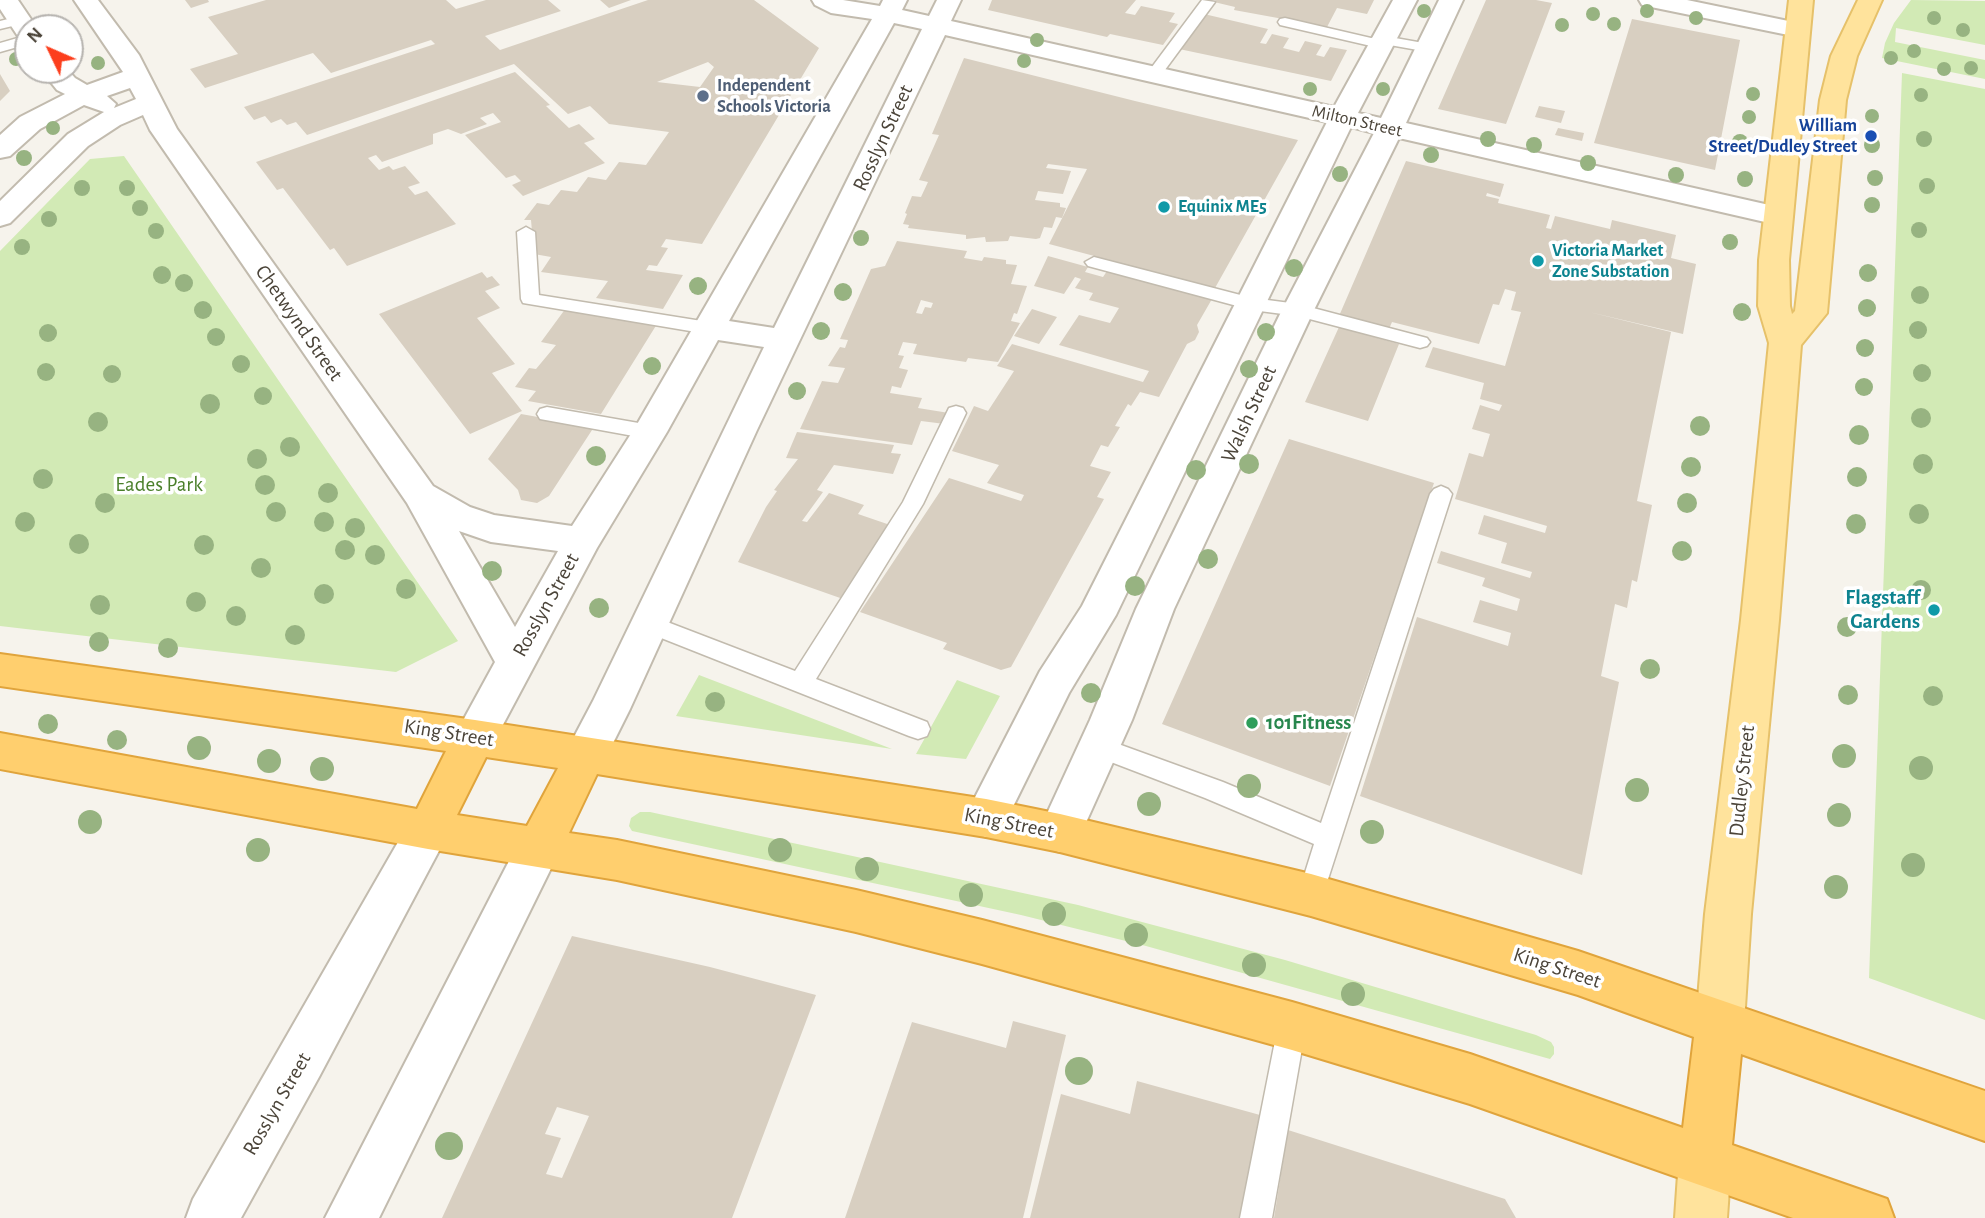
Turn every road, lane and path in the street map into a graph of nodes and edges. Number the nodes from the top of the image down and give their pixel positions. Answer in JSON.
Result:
{"nodes":[{"id":1,"x":86,"y":0,"type":"edge"},
{"id":2,"x":824,"y":0,"type":"edge"},
{"id":3,"x":949,"y":0,"type":"edge"},
{"id":4,"x":1405,"y":0,"type":"edge"},
{"id":5,"x":1451,"y":0,"type":"edge"},
{"id":6,"x":1651,"y":0,"type":"edge"},
{"id":7,"x":1801,"y":0,"type":"edge"},
{"id":8,"x":1870,"y":0,"type":"edge"},
{"id":9,"x":1208,"y":2,"type":"dead end"},
{"id":10,"x":1700,"y":5,"type":"edge"},
{"id":11,"x":891,"y":7,"type":"edge"},
{"id":12,"x":1285,"y":22,"type":"dead end"},
{"id":13,"x":937,"y":25,"type":"junction"},
{"id":14,"x":14,"y":26,"type":"edge"},
{"id":15,"x":1809,"y":28,"type":"junction"},
{"id":16,"x":1384,"y":40,"type":"junction"},
{"id":17,"x":0,"y":48,"type":"edge"},
{"id":18,"x":1429,"y":48,"type":"junction"},
{"id":19,"x":1154,"y":75,"type":"junction"},
{"id":20,"x":138,"y":76,"type":"junction"},
{"id":21,"x":66,"y":84,"type":"edge"},
{"id":22,"x":84,"y":94,"type":"junction"},
{"id":23,"x":151,"y":102,"type":"junction"},
{"id":24,"x":122,"y":113,"type":"junction"},
{"id":25,"x":1342,"y":117,"type":"junction"},
{"id":26,"x":1390,"y":129,"type":"junction"},
{"id":27,"x":5,"y":145,"type":"edge"},
{"id":28,"x":70,"y":147,"type":"junction"},
{"id":29,"x":179,"y":151,"type":"junction"},
{"id":30,"x":1778,"y":216,"type":"junction"},
{"id":31,"x":0,"y":217,"type":"edge"},
{"id":32,"x":526,"y":232,"type":"dead end"},
{"id":33,"x":1094,"y":262,"type":"dead end"},
{"id":34,"x":1252,"y":304,"type":"junction"},
{"id":35,"x":1298,"y":310,"type":"junction"},
{"id":36,"x":708,"y":328,"type":"junction"},
{"id":37,"x":786,"y":340,"type":"junction"},
{"id":38,"x":1420,"y":342,"type":"dead end"},
{"id":39,"x":1785,"y":343,"type":"junction"},
{"id":40,"x":956,"y":413,"type":"dead end"},
{"id":41,"x":547,"y":414,"type":"dead end"},
{"id":42,"x":650,"y":432,"type":"junction"},
{"id":43,"x":1441,"y":494,"type":"dead end"},
{"id":44,"x":420,"y":495,"type":"junction"},
{"id":45,"x":582,"y":541,"type":"junction"},
{"id":46,"x":1097,"y":615,"type":"junction"},
{"id":47,"x":649,"y":625,"type":"junction"},
{"id":48,"x":1145,"y":631,"type":"junction"},
{"id":49,"x":515,"y":661,"type":"junction"},
{"id":50,"x":0,"y":670,"type":"edge"},
{"id":51,"x":801,"y":682,"type":"junction"},
{"id":52,"x":918,"y":729,"type":"dead end"},
{"id":53,"x":475,"y":737,"type":"junction"},
{"id":54,"x":1099,"y":747,"type":"junction"},
{"id":55,"x":0,"y":751,"type":"edge"},
{"id":56,"x":586,"y":754,"type":"junction"},
{"id":57,"x":986,"y":818,"type":"junction"},
{"id":58,"x":428,"y":830,"type":"junction"},
{"id":59,"x":1060,"y":833,"type":"junction"},
{"id":60,"x":1328,"y":838,"type":"junction"},
{"id":61,"x":540,"y":846,"type":"junction"},
{"id":62,"x":1311,"y":895,"type":"junction"},
{"id":63,"x":1720,"y":1023,"type":"junction"},
{"id":64,"x":1292,"y":1026,"type":"junction"},
{"id":65,"x":1985,"y":1116,"type":"edge"},
{"id":66,"x":1704,"y":1160,"type":"junction"},
{"id":67,"x":212,"y":1218,"type":"edge"},
{"id":68,"x":351,"y":1218,"type":"edge"},
{"id":69,"x":1256,"y":1218,"type":"edge"},
{"id":70,"x":1701,"y":1218,"type":"edge"},
{"id":71,"x":1868,"y":1218,"type":"edge"}],
"edges":[{"from":1,"to":20,"type":"street","name":"Chetwynd Street"},
{"from":2,"to":11,"type":"street","name":"Milton Street"},
{"from":3,"to":13,"type":"street","name":"Rosslyn Street"},
{"from":4,"to":16,"type":"street"},
{"from":5,"to":18,"type":"street","name":"Walsh Street"},
{"from":6,"to":10,"type":"street"},
{"from":7,"to":15,"type":"main road","name":"Dudley Street"},
{"from":8,"to":39,"type":"main road"},
{"from":9,"to":19,"type":"lane"},
{"from":10,"to":15,"type":"street"},
{"from":11,"to":13,"type":"street","name":"Milton Street"},
{"from":11,"to":36,"type":"street","name":"Rosslyn Street"},
{"from":12,"to":16,"type":"lane"},
{"from":13,"to":19,"type":"street","name":"Milton Street"},
{"from":13,"to":37,"type":"street","name":"Rosslyn Street"},
{"from":14,"to":17,"type":"lane"},
{"from":15,"to":30,"type":"main road","name":"Dudley Street"},
{"from":16,"to":18,"type":"lane"},
{"from":16,"to":25,"type":"street"},
{"from":18,"to":26,"type":"street","name":"Walsh Street"},
{"from":19,"to":25,"type":"street","name":"Milton Street"},
{"from":20,"to":22,"type":"street"},
{"from":20,"to":23,"type":"street","name":"Chetwynd Street"},
{"from":21,"to":22,"type":"street","name":"Chetwynd Street"},
{"from":22,"to":24,"type":"street","name":"Chetwynd Street"},
{"from":22,"to":27,"type":"street"},
{"from":23,"to":24,"type":"street"},
{"from":23,"to":29,"type":"street","name":"Chetwynd Street"},
{"from":24,"to":28,"type":"street"},
{"from":24,"to":29,"type":"street","name":"Chetwynd Street"},
{"from":25,"to":26,"type":"street","name":"Milton Street"},
{"from":25,"to":34,"type":"street"},
{"from":26,"to":30,"type":"street","name":"Milton Street"},
{"from":26,"to":35,"type":"street","name":"Walsh Street"},
{"from":27,"to":28,"type":"street"},
{"from":28,"to":31,"type":"street"},
{"from":29,"to":44,"type":"street","name":"Chetwynd Street"},
{"from":30,"to":39,"type":"main road","name":"Dudley Street"},
{"from":32,"to":36,"type":"lane"},
{"from":33,"to":34,"type":"lane"},
{"from":34,"to":35,"type":"lane"},
{"from":34,"to":46,"type":"street"},
{"from":35,"to":38,"type":"lane"},
{"from":35,"to":48,"type":"street","name":"Walsh Street"},
{"from":36,"to":37,"type":"street"},
{"from":36,"to":42,"type":"street","name":"Rosslyn Street"},
{"from":37,"to":47,"type":"street","name":"Rosslyn Street"},
{"from":39,"to":63,"type":"main road","name":"Dudley Street"},
{"from":40,"to":51,"type":"lane"},
{"from":41,"to":42,"type":"lane"},
{"from":42,"to":45,"type":"street","name":"Rosslyn Street"},
{"from":43,"to":60,"type":"lane"},
{"from":44,"to":45,"type":"street","name":"Chetwynd Street"},
{"from":44,"to":49,"type":"street","name":"Chetwynd Street"},
{"from":45,"to":49,"type":"street","name":"Rosslyn Street"},
{"from":46,"to":48,"type":"street"},
{"from":46,"to":57,"type":"street"},
{"from":47,"to":51,"type":"lane"},
{"from":47,"to":56,"type":"street","name":"Rosslyn Street"},
{"from":48,"to":54,"type":"street","name":"Walsh Street"},
{"from":49,"to":53,"type":"street","name":"Rosslyn Street"},
{"from":50,"to":53,"type":"highway","name":"King Street"},
{"from":51,"to":52,"type":"lane"},
{"from":53,"to":56,"type":"highway","name":"King Street"},
{"from":53,"to":58,"type":"highway","name":"Rosslyn Street"},
{"from":54,"to":59,"type":"street","name":"Walsh Street"},
{"from":54,"to":60,"type":"lane"},
{"from":55,"to":58,"type":"highway"},
{"from":56,"to":57,"type":"highway","name":"King Street"},
{"from":56,"to":61,"type":"highway","name":"Rosslyn Street"},
{"from":57,"to":59,"type":"highway","name":"King Street"},
{"from":58,"to":61,"type":"highway"},
{"from":58,"to":67,"type":"street","name":"Rosslyn Street"},
{"from":59,"to":62,"type":"highway","name":"King Street"},
{"from":60,"to":62,"type":"lane"},
{"from":61,"to":64,"type":"highway"},
{"from":61,"to":68,"type":"street","name":"Rosslyn Street"},
{"from":62,"to":63,"type":"highway","name":"King Street"},
{"from":63,"to":65,"type":"highway","name":"King Street"},
{"from":63,"to":66,"type":"highway","name":"Dudley Street"},
{"from":64,"to":66,"type":"highway"},
{"from":64,"to":69,"type":"lane"},
{"from":66,"to":70,"type":"main road","name":"Dudley Street"},
{"from":66,"to":71,"type":"highway"}]}
